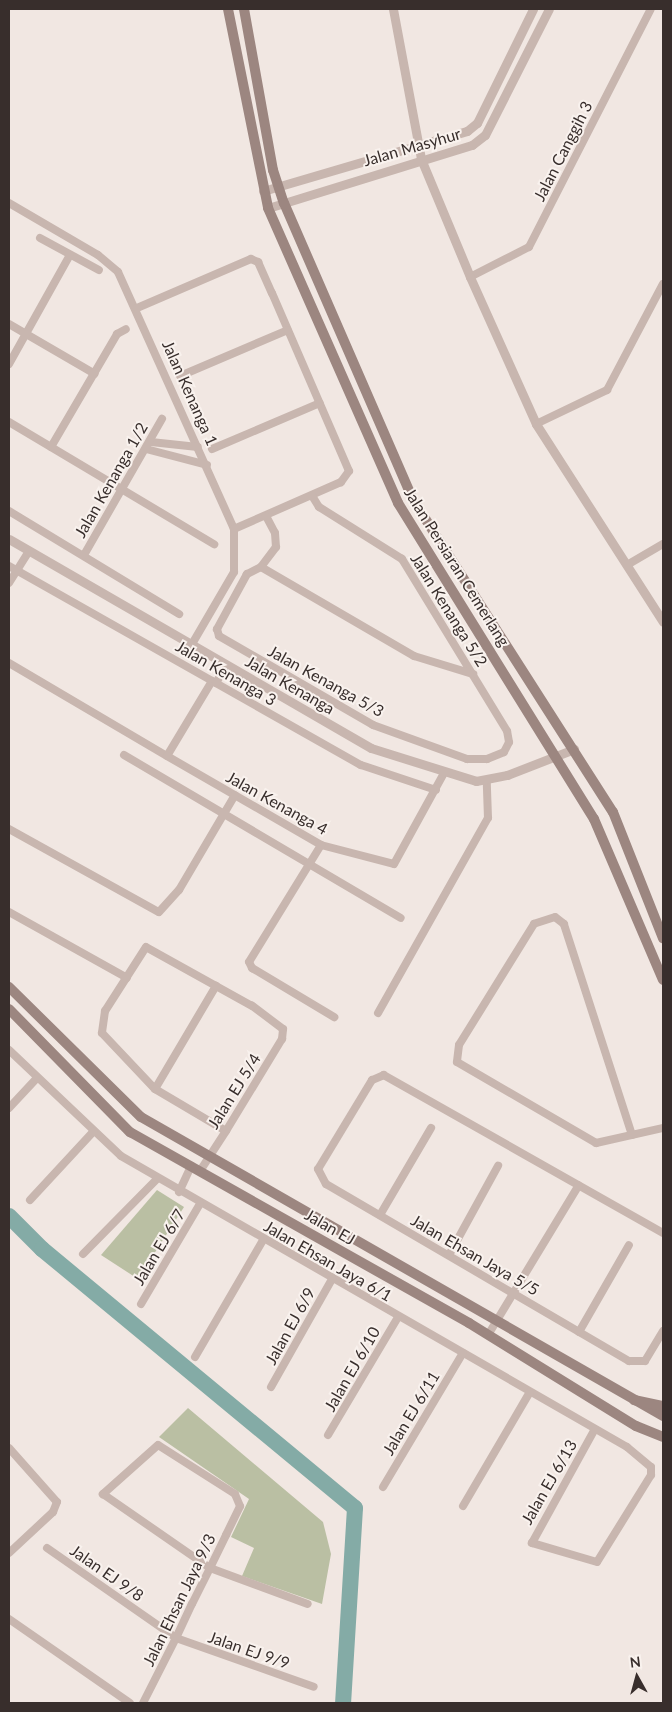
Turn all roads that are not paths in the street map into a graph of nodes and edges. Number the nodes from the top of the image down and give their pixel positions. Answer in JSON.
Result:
{"nodes":[{"id":1,"x":228,"y":9,"type":"edge"},
{"id":2,"x":244,"y":9,"type":"edge"},
{"id":3,"x":393,"y":9,"type":"edge"},
{"id":4,"x":533,"y":9,"type":"edge"},
{"id":5,"x":549,"y":9,"type":"edge"},
{"id":6,"x":651,"y":9,"type":"edge"},
{"id":7,"x":418,"y":146,"type":"junction"},
{"id":8,"x":421,"y":159,"type":"junction"},
{"id":9,"x":278,"y":187,"type":"junction"},
{"id":10,"x":262,"y":191,"type":"junction"},
{"id":11,"x":9,"y":203,"type":"edge"},
{"id":12,"x":284,"y":203,"type":"junction"},
{"id":13,"x":268,"y":208,"type":"junction"},
{"id":14,"x":40,"y":238,"type":"dead end"},
{"id":15,"x":70,"y":255,"type":"junction"},
{"id":16,"x":98,"y":270,"type":"dead end"},
{"id":17,"x":470,"y":277,"type":"junction"},
{"id":18,"x":663,"y":284,"type":"edge"},
{"id":19,"x":137,"y":308,"type":"junction"},
{"id":20,"x":9,"y":324,"type":"edge"},
{"id":21,"x":126,"y":328,"type":"dead end"},
{"id":22,"x":288,"y":330,"type":"junction"},
{"id":23,"x":26,"y":334,"type":"junction"},
{"id":24,"x":9,"y":364,"type":"edge"},
{"id":25,"x":95,"y":374,"type":"junction"},
{"id":26,"x":180,"y":376,"type":"dead end"},
{"id":27,"x":320,"y":403,"type":"junction"},
{"id":28,"x":162,"y":418,"type":"dead end"},
{"id":29,"x":9,"y":422,"type":"edge"},
{"id":30,"x":536,"y":424,"type":"junction"},
{"id":31,"x":148,"y":445,"type":"junction"},
{"id":32,"x":51,"y":447,"type":"junction"},
{"id":33,"x":198,"y":448,"type":"junction"},
{"id":34,"x":212,"y":450,"type":"dead end"},
{"id":35,"x":207,"y":464,"type":"junction"},
{"id":36,"x":121,"y":488,"type":"junction"},
{"id":37,"x":312,"y":496,"type":"junction"},
{"id":38,"x":9,"y":511,"type":"edge"},
{"id":39,"x":266,"y":516,"type":"junction"},
{"id":40,"x":234,"y":529,"type":"junction"},
{"id":41,"x":9,"y":539,"type":"edge"},
{"id":42,"x":214,"y":544,"type":"dead end"},
{"id":43,"x":663,"y":544,"type":"edge"},
{"id":44,"x":28,"y":551,"type":"junction"},
{"id":45,"x":84,"y":555,"type":"junction"},
{"id":46,"x":627,"y":565,"type":"junction"},
{"id":47,"x":9,"y":566,"type":"edge"},
{"id":48,"x":261,"y":568,"type":"junction"},
{"id":49,"x":17,"y":570,"type":"junction"},
{"id":50,"x":9,"y":583,"type":"edge"},
{"id":51,"x":179,"y":614,"type":"dead end"},
{"id":52,"x":663,"y":622,"type":"edge"},
{"id":53,"x":191,"y":646,"type":"junction"},
{"id":54,"x":9,"y":663,"type":"edge"},
{"id":55,"x":226,"y":666,"type":"junction"},
{"id":56,"x":473,"y":674,"type":"junction"},
{"id":57,"x":214,"y":682,"type":"junction"},
{"id":58,"x":508,"y":746,"type":"joint"},
{"id":59,"x":574,"y":748,"type":"junction"},
{"id":60,"x":124,"y":755,"type":"dead end"},
{"id":61,"x":167,"y":756,"type":"junction"},
{"id":62,"x":558,"y":756,"type":"junction"},
{"id":63,"x":444,"y":773,"type":"junction"},
{"id":64,"x":487,"y":780,"type":"junction"},
{"id":65,"x":436,"y":790,"type":"junction"},
{"id":66,"x":235,"y":795,"type":"junction"},
{"id":67,"x":226,"y":814,"type":"junction"},
{"id":68,"x":9,"y":829,"type":"edge"},
{"id":69,"x":321,"y":845,"type":"junction"},
{"id":70,"x":309,"y":864,"type":"junction"},
{"id":71,"x":9,"y":912,"type":"edge"},
{"id":72,"x":401,"y":918,"type":"dead end"},
{"id":73,"x":663,"y":938,"type":"edge"},
{"id":74,"x":127,"y":978,"type":"junction"},
{"id":75,"x":663,"y":980,"type":"edge"},
{"id":76,"x":216,"y":986,"type":"junction"},
{"id":77,"x":9,"y":987,"type":"edge"},
{"id":78,"x":9,"y":1009,"type":"edge"},
{"id":79,"x":378,"y":1013,"type":"dead end"},
{"id":80,"x":334,"y":1017,"type":"dead end"},
{"id":81,"x":9,"y":1050,"type":"edge"},
{"id":82,"x":37,"y":1078,"type":"junction"},
{"id":83,"x":155,"y":1089,"type":"junction"},
{"id":84,"x":9,"y":1108,"type":"edge"},
{"id":85,"x":431,"y":1128,"type":"dead end"},
{"id":86,"x":663,"y":1128,"type":"edge"},
{"id":87,"x":226,"y":1131,"type":"junction"},
{"id":88,"x":93,"y":1132,"type":"junction"},
{"id":89,"x":632,"y":1135,"type":"junction"},
{"id":90,"x":210,"y":1155,"type":"junction"},
{"id":91,"x":498,"y":1166,"type":"dead end"},
{"id":92,"x":195,"y":1168,"type":"junction"},
{"id":93,"x":157,"y":1179,"type":"junction"},
{"id":94,"x":579,"y":1185,"type":"junction"},
{"id":95,"x":180,"y":1192,"type":"junction"},
{"id":96,"x":30,"y":1200,"type":"dead end"},
{"id":97,"x":200,"y":1204,"type":"junction"},
{"id":98,"x":380,"y":1215,"type":"junction"},
{"id":99,"x":663,"y":1233,"type":"edge"},
{"id":100,"x":263,"y":1240,"type":"junction"},
{"id":101,"x":629,"y":1245,"type":"dead end"},
{"id":102,"x":83,"y":1254,"type":"dead end"},
{"id":103,"x":448,"y":1255,"type":"junction"},
{"id":104,"x":332,"y":1279,"type":"junction"},
{"id":105,"x":512,"y":1292,"type":"junction"},
{"id":106,"x":141,"y":1304,"type":"dead end"},
{"id":107,"x":398,"y":1316,"type":"junction"},
{"id":108,"x":496,"y":1320,"type":"junction"},
{"id":109,"x":663,"y":1331,"type":"edge"},
{"id":110,"x":579,"y":1332,"type":"junction"},
{"id":111,"x":488,"y":1335,"type":"junction"},
{"id":112,"x":463,"y":1353,"type":"junction"},
{"id":113,"x":195,"y":1357,"type":"dead end"},
{"id":114,"x":271,"y":1387,"type":"dead end"},
{"id":115,"x":530,"y":1392,"type":"junction"},
{"id":116,"x":624,"y":1397,"type":"junction"},
{"id":117,"x":663,"y":1406,"type":"edge"},
{"id":118,"x":663,"y":1416,"type":"edge"},
{"id":119,"x":595,"y":1429,"type":"junction"},
{"id":120,"x":328,"y":1435,"type":"dead end"},
{"id":121,"x":663,"y":1437,"type":"edge"},
{"id":122,"x":9,"y":1448,"type":"edge"},
{"id":123,"x":383,"y":1486,"type":"dead end"},
{"id":124,"x":463,"y":1506,"type":"dead end"},
{"id":125,"x":48,"y":1548,"type":"dead end"},
{"id":126,"x":540,"y":1548,"type":"joint"},
{"id":127,"x":9,"y":1553,"type":"edge"},
{"id":128,"x":210,"y":1568,"type":"junction"},
{"id":129,"x":308,"y":1604,"type":"dead end"},
{"id":130,"x":9,"y":1619,"type":"edge"},
{"id":131,"x":176,"y":1638,"type":"junction"},
{"id":132,"x":314,"y":1686,"type":"dead end"},
{"id":133,"x":130,"y":1703,"type":"edge"},
{"id":134,"x":143,"y":1703,"type":"edge"}],
"edges":[{"from":1,"to":10,"type":"main road","name":"Jalan Persiaran Cemerlang"},
{"from":2,"to":9,"type":"main road","name":"Jalan Persiaran Cemerlang"},
{"from":3,"to":7,"type":"street"},
{"from":4,"to":7,"type":"street","name":"Jalan Masyhur"},
{"from":5,"to":8,"type":"street","name":"Jalan Masyhur"},
{"from":6,"to":17,"type":"street","name":"Jalan Canggih 3"},
{"from":7,"to":8,"type":"street"},
{"from":7,"to":9,"type":"street","name":"Jalan Masyhur"},
{"from":8,"to":12,"type":"street","name":"Jalan Masyhur"},
{"from":8,"to":17,"type":"street"},
{"from":9,"to":10,"type":"street","name":"Jalan Masyhur"},
{"from":9,"to":12,"type":"main road","name":"Jalan Persiaran Cemerlang"},
{"from":10,"to":13,"type":"main road","name":"Jalan Persiaran Cemerlang"},
{"from":11,"to":19,"type":"street","name":"Jalan Kenanga 1"},
{"from":12,"to":13,"type":"street","name":"Jalan Masyhur"},
{"from":12,"to":59,"type":"main road","name":"Jalan Persiaran Cemerlang"},
{"from":13,"to":62,"type":"main road","name":"Jalan Persiaran Cemerlang"},
{"from":14,"to":15,"type":"street"},
{"from":15,"to":16,"type":"street"},
{"from":15,"to":23,"type":"street"},
{"from":17,"to":30,"type":"street"},
{"from":18,"to":30,"type":"street"},
{"from":19,"to":22,"type":"street"},
{"from":19,"to":33,"type":"street","name":"Jalan Kenanga 1"},
{"from":20,"to":23,"type":"street"},
{"from":21,"to":25,"type":"street"},
{"from":22,"to":26,"type":"street"},
{"from":22,"to":27,"type":"street"},
{"from":23,"to":24,"type":"street"},
{"from":23,"to":25,"type":"street"},
{"from":25,"to":32,"type":"street"},
{"from":27,"to":34,"type":"street"},
{"from":27,"to":37,"type":"street"},
{"from":28,"to":31,"type":"street","name":"Jalan Kenanga 1/2"},
{"from":29,"to":32,"type":"street"},
{"from":30,"to":46,"type":"street"},
{"from":31,"to":33,"type":"street"},
{"from":31,"to":35,"type":"street"},
{"from":31,"to":36,"type":"street","name":"Jalan Kenanga 1/2"},
{"from":32,"to":36,"type":"street"},
{"from":33,"to":35,"type":"street","name":"Jalan Kenanga 1"},
{"from":35,"to":40,"type":"street","name":"Jalan Kenanga 1"},
{"from":36,"to":42,"type":"street"},
{"from":36,"to":45,"type":"street","name":"Jalan Kenanga 1/2"},
{"from":37,"to":39,"type":"street"},
{"from":37,"to":56,"type":"street","name":"Jalan Kenanga 5/2"},
{"from":38,"to":45,"type":"street"},
{"from":39,"to":40,"type":"street"},
{"from":39,"to":48,"type":"street"},
{"from":40,"to":53,"type":"street","name":"Jalan Kenanga 1"},
{"from":41,"to":44,"type":"street","name":"Jalan Kenanga"},
{"from":43,"to":46,"type":"street"},
{"from":44,"to":49,"type":"street"},
{"from":44,"to":53,"type":"street","name":"Jalan Kenanga"},
{"from":45,"to":51,"type":"street"},
{"from":46,"to":52,"type":"street"},
{"from":47,"to":49,"type":"street","name":"Jalan Kenanga 3"},
{"from":48,"to":56,"type":"street"},
{"from":48,"to":58,"type":"street","name":"Jalan Kenanga 5/3"},
{"from":49,"to":50,"type":"street"},
{"from":49,"to":57,"type":"street","name":"Jalan Kenanga 3"},
{"from":53,"to":55,"type":"street","name":"Jalan Kenanga"},
{"from":54,"to":61,"type":"street","name":"Jalan Kenanga 4"},
{"from":55,"to":57,"type":"street"},
{"from":55,"to":63,"type":"street","name":"Jalan Kenanga"},
{"from":56,"to":58,"type":"street","name":"Jalan Kenanga 5/2"},
{"from":57,"to":61,"type":"street"},
{"from":57,"to":65,"type":"street","name":"Jalan Kenanga 3"},
{"from":59,"to":62,"type":"street","name":"Jalan Kenanga"},
{"from":59,"to":73,"type":"main road","name":"Jalan Persiaran Cemerlang"},
{"from":60,"to":67,"type":"street"},
{"from":61,"to":66,"type":"street","name":"Jalan Kenanga 4"},
{"from":62,"to":64,"type":"street","name":"Jalan Kenanga"},
{"from":62,"to":75,"type":"main road","name":"Jalan Persiaran Cemerlang"},
{"from":63,"to":64,"type":"street","name":"Jalan Kenanga"},
{"from":63,"to":65,"type":"street","name":"Jalan Kenanga 4"},
{"from":64,"to":79,"type":"street"},
{"from":65,"to":69,"type":"street","name":"Jalan Kenanga 4"},
{"from":66,"to":67,"type":"street"},
{"from":66,"to":69,"type":"street","name":"Jalan Kenanga 4"},
{"from":67,"to":68,"type":"street"},
{"from":67,"to":70,"type":"street"},
{"from":69,"to":70,"type":"street"},
{"from":70,"to":72,"type":"street"},
{"from":70,"to":80,"type":"street"},
{"from":71,"to":74,"type":"street"},
{"from":74,"to":76,"type":"street"},
{"from":74,"to":83,"type":"street"},
{"from":76,"to":83,"type":"street"},
{"from":76,"to":87,"type":"street","name":"Jalan EJ 5/4"},
{"from":77,"to":90,"type":"main road","name":"Jalan EJ"},
{"from":78,"to":92,"type":"main road","name":"Jalan EJ"},
{"from":81,"to":82,"type":"street","name":"Jalan Ehsan Jaya 6/1"},
{"from":82,"to":84,"type":"street"},
{"from":82,"to":88,"type":"street","name":"Jalan Ehsan Jaya 6/1"},
{"from":83,"to":87,"type":"street"},
{"from":85,"to":98,"type":"street"},
{"from":86,"to":89,"type":"street"},
{"from":87,"to":90,"type":"street","name":"Jalan EJ 5/4"},
{"from":88,"to":93,"type":"street","name":"Jalan Ehsan Jaya 6/1"},
{"from":88,"to":96,"type":"street"},
{"from":89,"to":89,"type":"street"},
{"from":90,"to":92,"type":"street","name":"Jalan EJ 5/4"},
{"from":90,"to":108,"type":"main road","name":"Jalan EJ"},
{"from":91,"to":103,"type":"street"},
{"from":92,"to":95,"type":"street","name":"Jalan EJ 5/4"},
{"from":92,"to":111,"type":"main road","name":"Jalan EJ"},
{"from":93,"to":95,"type":"street","name":"Jalan Ehsan Jaya 6/1"},
{"from":93,"to":102,"type":"street"},
{"from":94,"to":98,"type":"street","name":"Jalan Ehsan Jaya 5/5"},
{"from":94,"to":99,"type":"street"},
{"from":94,"to":105,"type":"street"},
{"from":95,"to":97,"type":"street","name":"Jalan Ehsan Jaya 6/1"},
{"from":97,"to":100,"type":"street","name":"Jalan Ehsan Jaya 6/1"},
{"from":97,"to":106,"type":"street","name":"Jalan EJ 6/7"},
{"from":98,"to":103,"type":"street","name":"Jalan Ehsan Jaya 5/5"},
{"from":100,"to":104,"type":"street","name":"Jalan Ehsan Jaya 6/1"},
{"from":100,"to":113,"type":"street"},
{"from":101,"to":110,"type":"street"},
{"from":103,"to":105,"type":"street","name":"Jalan Ehsan Jaya 5/5"},
{"from":104,"to":107,"type":"street","name":"Jalan Ehsan Jaya 6/1"},
{"from":104,"to":114,"type":"street","name":"Jalan EJ 6/9"},
{"from":105,"to":108,"type":"street"},
{"from":105,"to":110,"type":"street","name":"Jalan Ehsan Jaya 5/5"},
{"from":107,"to":112,"type":"street","name":"Jalan Ehsan Jaya 6/1"},
{"from":107,"to":120,"type":"street","name":"Jalan EJ 6/10"},
{"from":108,"to":111,"type":"street"},
{"from":108,"to":116,"type":"main road","name":"Jalan EJ"},
{"from":109,"to":110,"type":"street","name":"Jalan Ehsan Jaya 5/5"},
{"from":111,"to":121,"type":"main road","name":"Jalan EJ"},
{"from":112,"to":115,"type":"street","name":"Jalan Ehsan Jaya 6/1"},
{"from":112,"to":123,"type":"street","name":"Jalan EJ 6/11"},
{"from":115,"to":119,"type":"street","name":"Jalan Ehsan Jaya 6/1"},
{"from":115,"to":124,"type":"street"},
{"from":116,"to":117,"type":"main road"},
{"from":116,"to":118,"type":"main road","name":"Jalan EJ"},
{"from":119,"to":126,"type":"street","name":"Jalan EJ 6/13"},
{"from":119,"to":126,"type":"street","name":"Jalan Ehsan Jaya 6/1"},
{"from":122,"to":127,"type":"street"},
{"from":125,"to":131,"type":"street","name":"Jalan EJ 9/8"},
{"from":128,"to":128,"type":"street","name":"Jalan Ehsan Jaya 9/3"},
{"from":128,"to":129,"type":"street"},
{"from":128,"to":131,"type":"street","name":"Jalan Ehsan Jaya 9/3"},
{"from":130,"to":133,"type":"street"},
{"from":131,"to":132,"type":"street","name":"Jalan EJ 9/9"},
{"from":131,"to":134,"type":"street","name":"Jalan Ehsan Jaya 9/3"}]}
